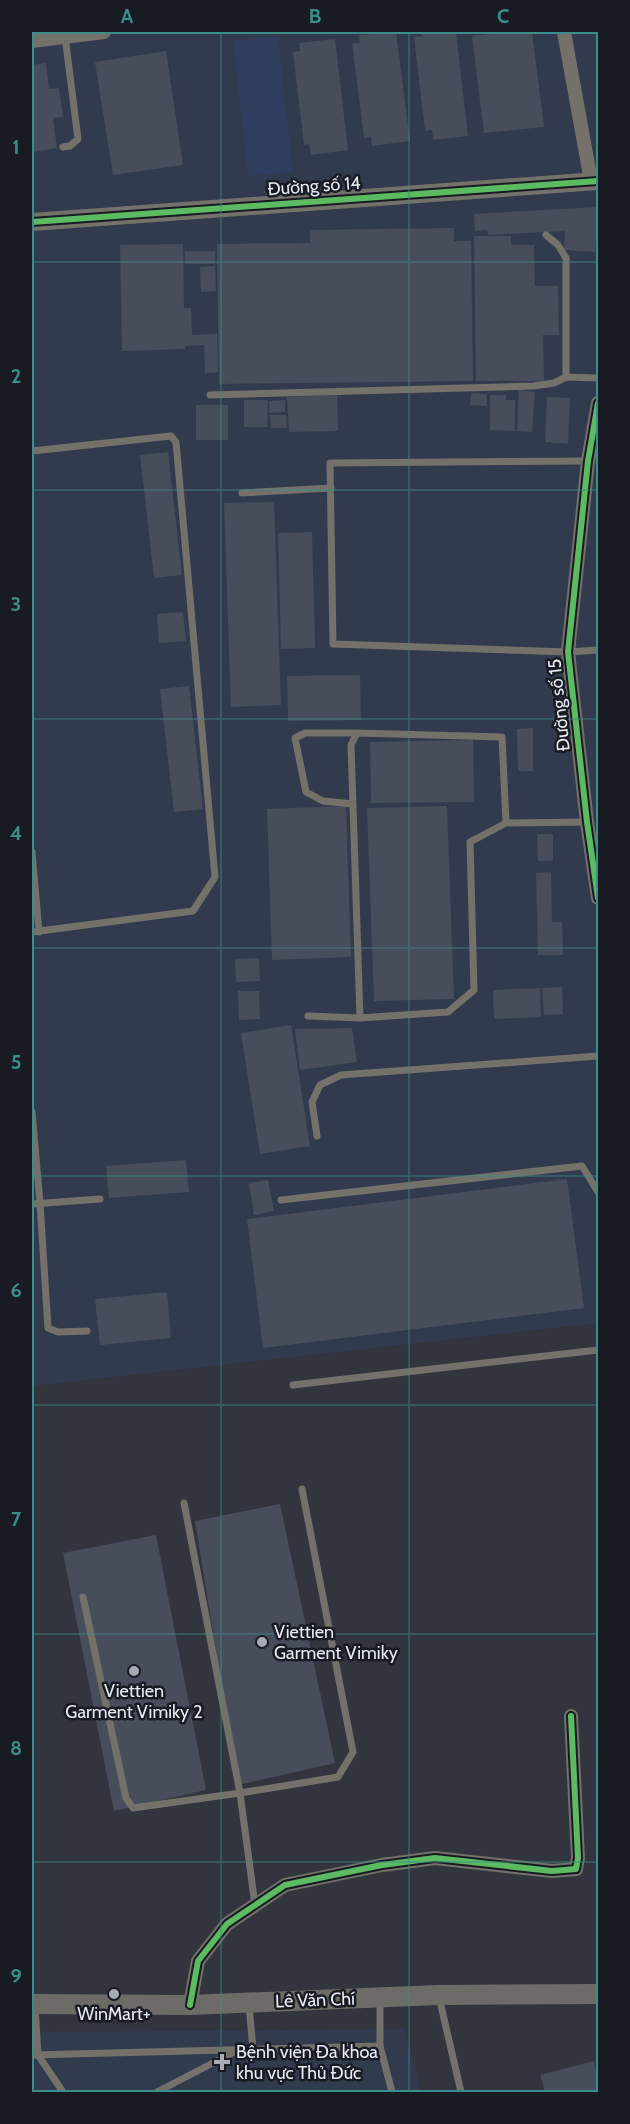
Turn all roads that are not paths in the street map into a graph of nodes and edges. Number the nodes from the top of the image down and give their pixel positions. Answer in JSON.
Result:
{"nodes":[{"id":1,"x":89,"y":32,"type":"edge"},
{"id":2,"x":104,"y":32,"type":"edge"},
{"id":3,"x":564,"y":32,"type":"edge"},
{"id":4,"x":65,"y":36,"type":"junction"},
{"id":5,"x":32,"y":41,"type":"edge"},
{"id":6,"x":63,"y":147,"type":"dead end"},
{"id":7,"x":595,"y":181,"type":"edge"},
{"id":8,"x":32,"y":222,"type":"edge"},
{"id":9,"x":546,"y":236,"type":"dead end"},
{"id":10,"x":566,"y":377,"type":"junction"},
{"id":11,"x":598,"y":378,"type":"edge"},
{"id":12,"x":210,"y":395,"type":"dead end"},
{"id":13,"x":598,"y":403,"type":"edge"},
{"id":14,"x":32,"y":451,"type":"edge"},
{"id":15,"x":588,"y":461,"type":"junction"},
{"id":16,"x":331,"y":488,"type":"junction"},
{"id":17,"x":242,"y":493,"type":"dead end"},
{"id":18,"x":598,"y":650,"type":"edge"},
{"id":19,"x":568,"y":652,"type":"junction"},
{"id":20,"x":357,"y":733,"type":"junction"},
{"id":21,"x":353,"y":804,"type":"junction"},
{"id":22,"x":587,"y":822,"type":"junction"},
{"id":23,"x":506,"y":823,"type":"junction"},
{"id":24,"x":32,"y":852,"type":"edge"},
{"id":25,"x":598,"y":898,"type":"edge"},
{"id":26,"x":35,"y":932,"type":"edge"},
{"id":27,"x":308,"y":1016,"type":"dead end"},
{"id":28,"x":360,"y":1018,"type":"junction"},
{"id":29,"x":598,"y":1056,"type":"edge"},
{"id":30,"x":32,"y":1112,"type":"edge"},
{"id":31,"x":317,"y":1136,"type":"dead end"},
{"id":32,"x":598,"y":1192,"type":"edge"},
{"id":33,"x":100,"y":1199,"type":"dead end"},
{"id":34,"x":281,"y":1200,"type":"dead end"},
{"id":35,"x":40,"y":1203,"type":"junction"},
{"id":36,"x":32,"y":1204,"type":"edge"},
{"id":37,"x":87,"y":1331,"type":"dead end"},
{"id":38,"x":598,"y":1350,"type":"edge"},
{"id":39,"x":293,"y":1385,"type":"dead end"},
{"id":40,"x":302,"y":1489,"type":"dead end"},
{"id":41,"x":184,"y":1503,"type":"dead end"},
{"id":42,"x":82,"y":1597,"type":"dead end"},
{"id":43,"x":571,"y":1716,"type":"dead end"},
{"id":44,"x":240,"y":1793,"type":"junction"},
{"id":45,"x":255,"y":1905,"type":"junction"},
{"id":46,"x":598,"y":1994,"type":"edge"},
{"id":47,"x":438,"y":1995,"type":"junction"},
{"id":48,"x":380,"y":1997,"type":"junction"},
{"id":49,"x":248,"y":2002,"type":"junction"},
{"id":50,"x":33,"y":2004,"type":"edge"},
{"id":51,"x":190,"y":2005,"type":"junction"},
{"id":52,"x":380,"y":2046,"type":"junction"},
{"id":53,"x":253,"y":2049,"type":"junction"},
{"id":54,"x":238,"y":2050,"type":"junction"},
{"id":55,"x":35,"y":2055,"type":"edge"},
{"id":56,"x":63,"y":2092,"type":"edge"},
{"id":57,"x":157,"y":2092,"type":"edge"},
{"id":58,"x":392,"y":2092,"type":"edge"},
{"id":59,"x":460,"y":2092,"type":"edge"}],
"edges":[{"from":1,"to":2,"type":"street"},
{"from":1,"to":4,"type":"street"},
{"from":3,"to":7,"type":"street"},
{"from":4,"to":5,"type":"street"},
{"from":4,"to":6,"type":"lane"},
{"from":7,"to":8,"type":"street","name":"Đường số 14"},
{"from":9,"to":10,"type":"lane"},
{"from":10,"to":11,"type":"lane"},
{"from":10,"to":12,"type":"lane"},
{"from":13,"to":15,"type":"street","name":"Đường số 15"},
{"from":14,"to":26,"type":"lane"},
{"from":15,"to":16,"type":"lane"},
{"from":15,"to":19,"type":"street","name":"Đường số 15"},
{"from":16,"to":17,"type":"lane"},
{"from":16,"to":19,"type":"lane"},
{"from":18,"to":19,"type":"lane"},
{"from":19,"to":22,"type":"street","name":"Đường số 15"},
{"from":20,"to":21,"type":"lane"},
{"from":20,"to":21,"type":"lane"},
{"from":20,"to":23,"type":"lane"},
{"from":21,"to":28,"type":"lane"},
{"from":22,"to":23,"type":"lane"},
{"from":22,"to":25,"type":"street","name":"Đường số 15"},
{"from":23,"to":28,"type":"lane"},
{"from":24,"to":26,"type":"lane"},
{"from":27,"to":28,"type":"lane"},
{"from":29,"to":31,"type":"lane"},
{"from":30,"to":35,"type":"lane"},
{"from":32,"to":34,"type":"lane"},
{"from":33,"to":35,"type":"lane"},
{"from":35,"to":36,"type":"lane"},
{"from":35,"to":37,"type":"lane"},
{"from":38,"to":39,"type":"lane"},
{"from":40,"to":44,"type":"lane"},
{"from":41,"to":44,"type":"lane"},
{"from":42,"to":44,"type":"lane"},
{"from":43,"to":45,"type":"street"},
{"from":44,"to":45,"type":"lane"},
{"from":45,"to":51,"type":"street"},
{"from":46,"to":47,"type":"main road","name":"Lê Văn Chí"},
{"from":47,"to":48,"type":"main road","name":"Lê Văn Chí"},
{"from":47,"to":59,"type":"lane"},
{"from":48,"to":49,"type":"main road","name":"Lê Văn Chí"},
{"from":48,"to":52,"type":"lane"},
{"from":49,"to":51,"type":"main road","name":"Lê Văn Chí"},
{"from":49,"to":53,"type":"lane"},
{"from":50,"to":51,"type":"main road","name":"Lê Văn Chí"},
{"from":50,"to":55,"type":"lane"},
{"from":52,"to":53,"type":"lane"},
{"from":52,"to":58,"type":"lane"},
{"from":53,"to":54,"type":"lane"},
{"from":54,"to":55,"type":"lane"},
{"from":54,"to":57,"type":"lane"},
{"from":55,"to":56,"type":"lane"}]}
